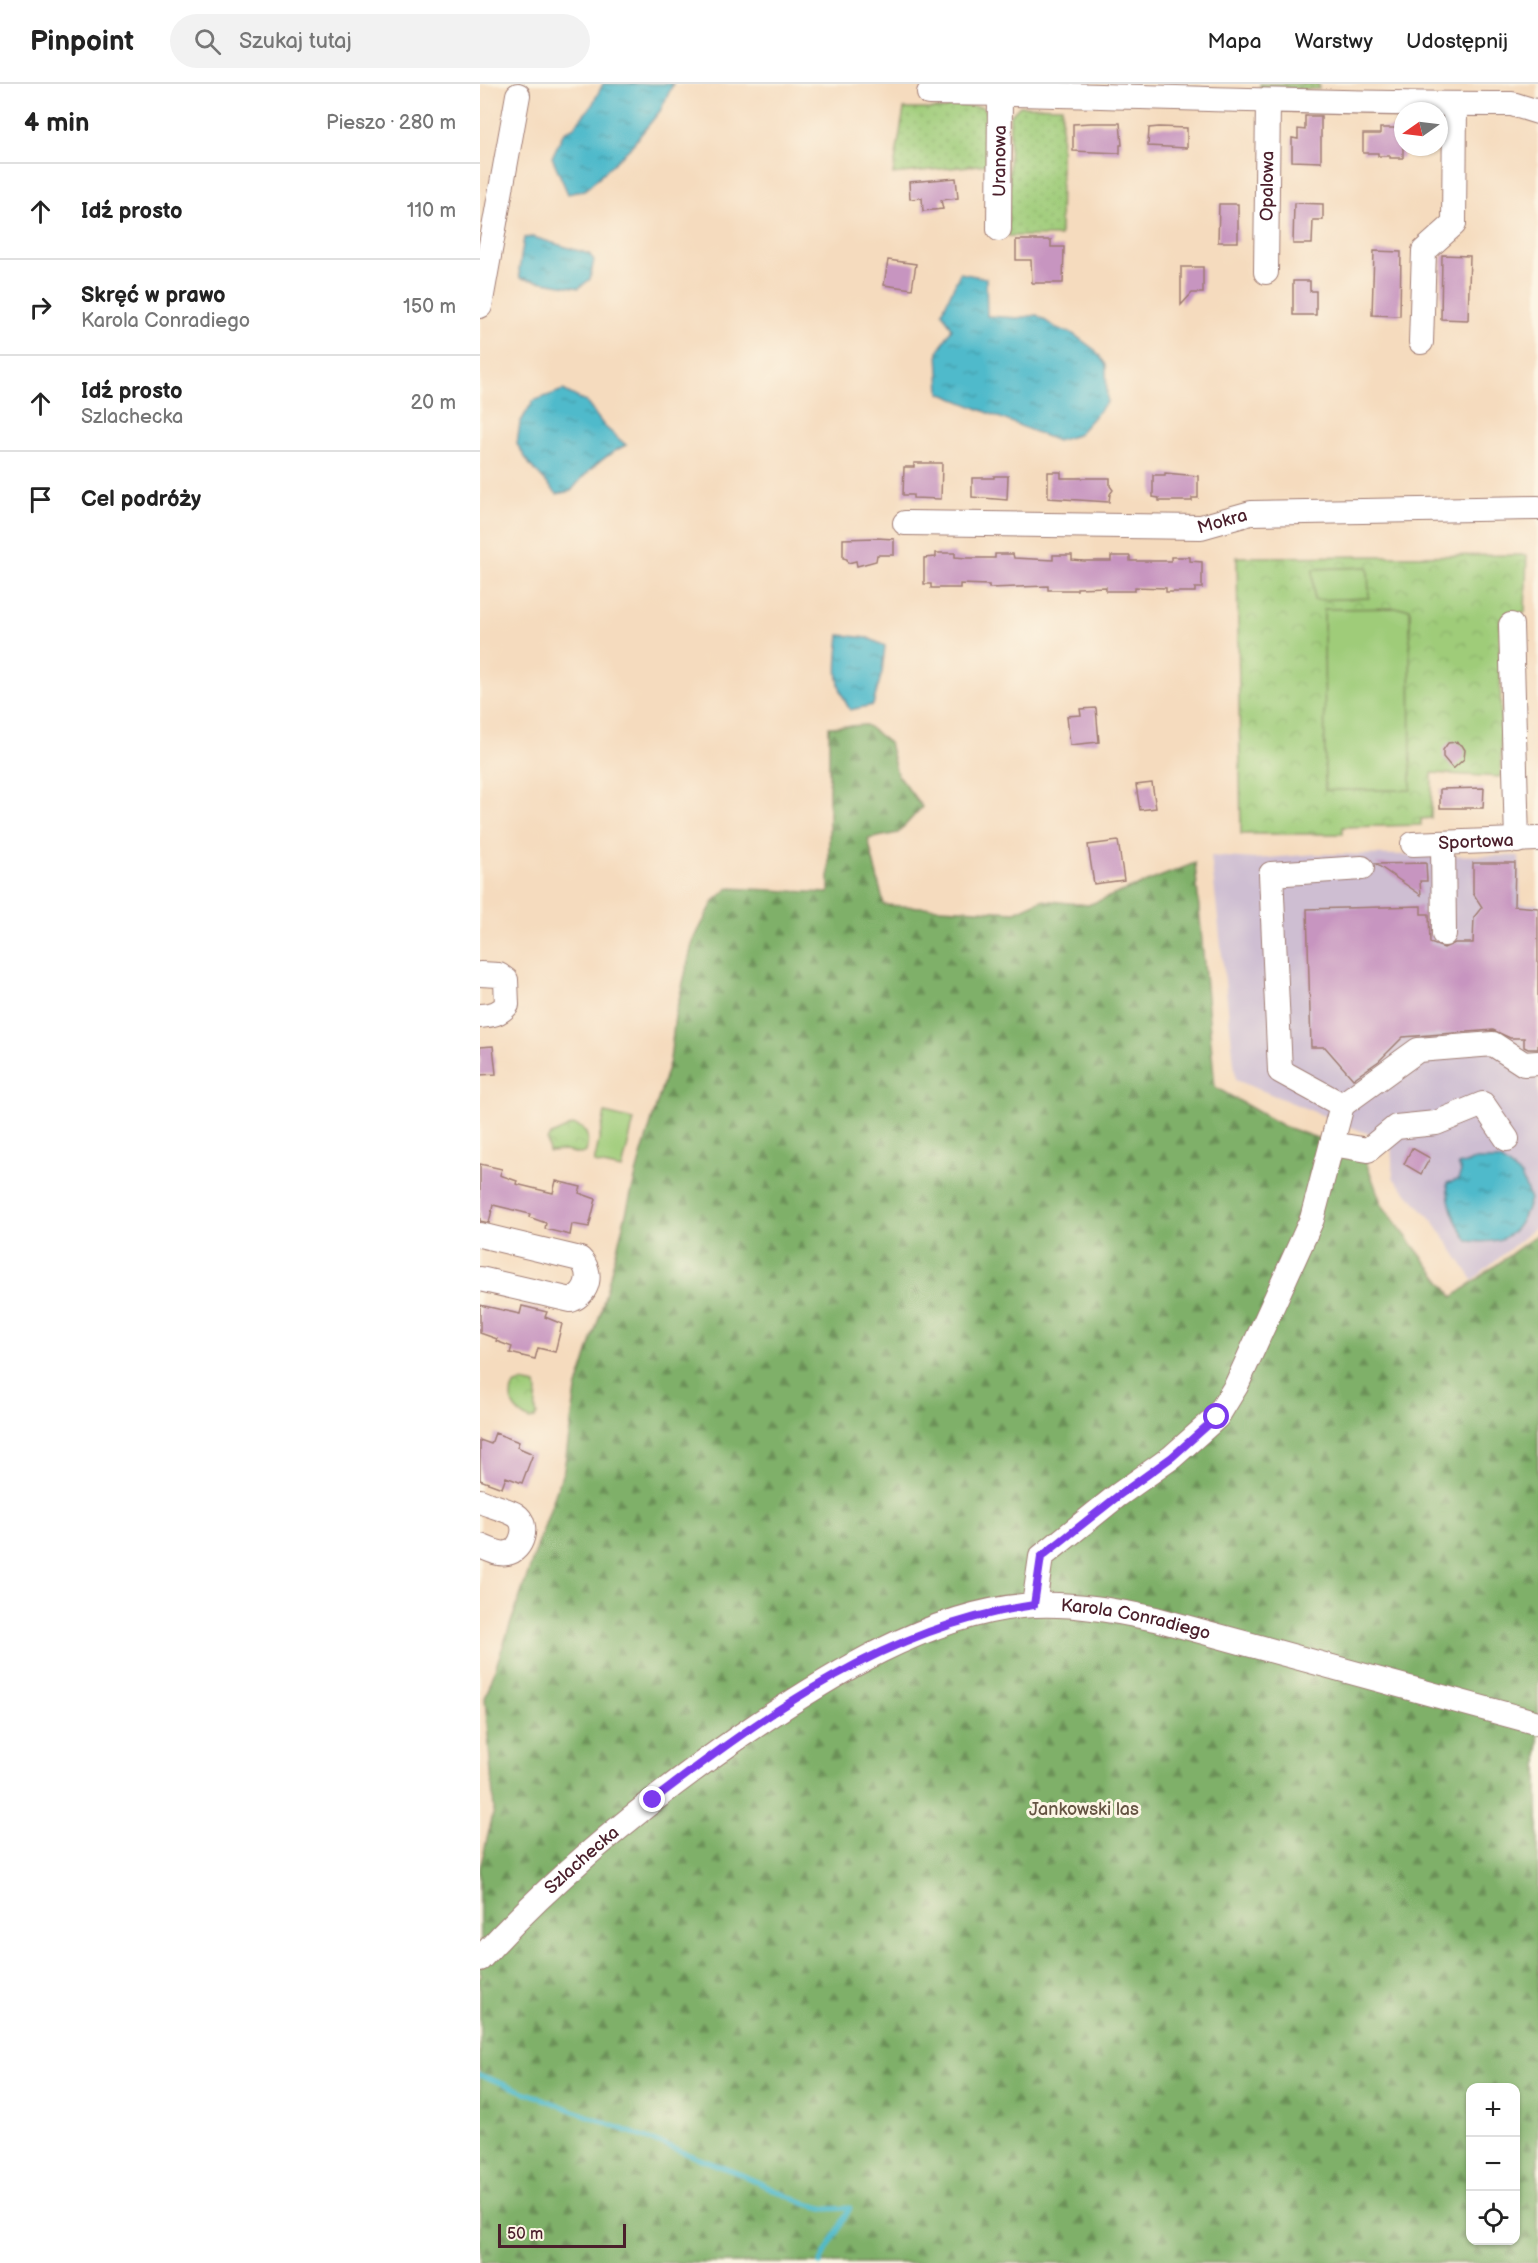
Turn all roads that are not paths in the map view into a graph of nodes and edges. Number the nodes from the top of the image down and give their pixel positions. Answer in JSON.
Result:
{"nodes":[{"id":1,"x":929,"y":93,"type":"dead end"},
{"id":2,"x":1000,"y":93,"type":"junction"},
{"id":3,"x":518,"y":94,"type":"dead end"},
{"id":4,"x":1268,"y":101,"type":"junction"},
{"id":5,"x":1455,"y":104,"type":"junction"},
{"id":6,"x":1538,"y":112,"type":"edge"},
{"id":7,"x":999,"y":228,"type":"dead end"},
{"id":8,"x":1266,"y":272,"type":"dead end"},
{"id":9,"x":480,"y":306,"type":"edge"},
{"id":10,"x":1421,"y":342,"type":"dead end"},
{"id":11,"x":1538,"y":508,"type":"edge"},
{"id":12,"x":905,"y":524,"type":"dead end"},
{"id":13,"x":1511,"y":625,"type":"dead end"},
{"id":14,"x":1527,"y":840,"type":"edge"},
{"id":15,"x":1443,"y":843,"type":"junction"},
{"id":16,"x":1413,"y":844,"type":"dead end"},
{"id":17,"x":1362,"y":868,"type":"dead end"},
{"id":18,"x":1444,"y":934,"type":"dead end"},
{"id":19,"x":480,"y":974,"type":"edge"},
{"id":20,"x":480,"y":1016,"type":"edge"},
{"id":21,"x":1538,"y":1063,"type":"edge"},
{"id":22,"x":1342,"y":1105,"type":"junction"},
{"id":23,"x":1507,"y":1139,"type":"dead end"},
{"id":24,"x":1332,"y":1144,"type":"junction"},
{"id":25,"x":480,"y":1234,"type":"edge"},
{"id":26,"x":480,"y":1279,"type":"edge"},
{"id":27,"x":480,"y":1501,"type":"edge"},
{"id":28,"x":480,"y":1546,"type":"edge"},
{"id":29,"x":1034,"y":1605,"type":"junction"},
{"id":30,"x":1538,"y":1723,"type":"edge"},
{"id":31,"x":691,"y":1770,"type":"joint"},
{"id":32,"x":480,"y":1959,"type":"edge"}],
"edges":[{"from":1,"to":2,"type":"street"},
{"from":2,"to":4,"type":"street"},
{"from":2,"to":7,"type":"street","name":"Uranowa"},
{"from":3,"to":9,"type":"street"},
{"from":4,"to":5,"type":"street"},
{"from":4,"to":8,"type":"street","name":"Opalowa"},
{"from":5,"to":6,"type":"street"},
{"from":5,"to":10,"type":"street"},
{"from":11,"to":12,"type":"street","name":"Mokra"},
{"from":13,"to":14,"type":"street"},
{"from":14,"to":15,"type":"street","name":"Sportowa"},
{"from":15,"to":16,"type":"street","name":"Sportowa"},
{"from":15,"to":18,"type":"street"},
{"from":17,"to":22,"type":"street"},
{"from":19,"to":20,"type":"street"},
{"from":21,"to":22,"type":"street"},
{"from":22,"to":24,"type":"street"},
{"from":23,"to":24,"type":"street"},
{"from":24,"to":29,"type":"street"},
{"from":25,"to":26,"type":"street"},
{"from":27,"to":28,"type":"street"},
{"from":29,"to":30,"type":"street","name":"Karola Conradiego"},
{"from":29,"to":31,"type":"street","name":"Karola Conradiego"},
{"from":31,"to":32,"type":"street","name":"Szlachecka"}]}
